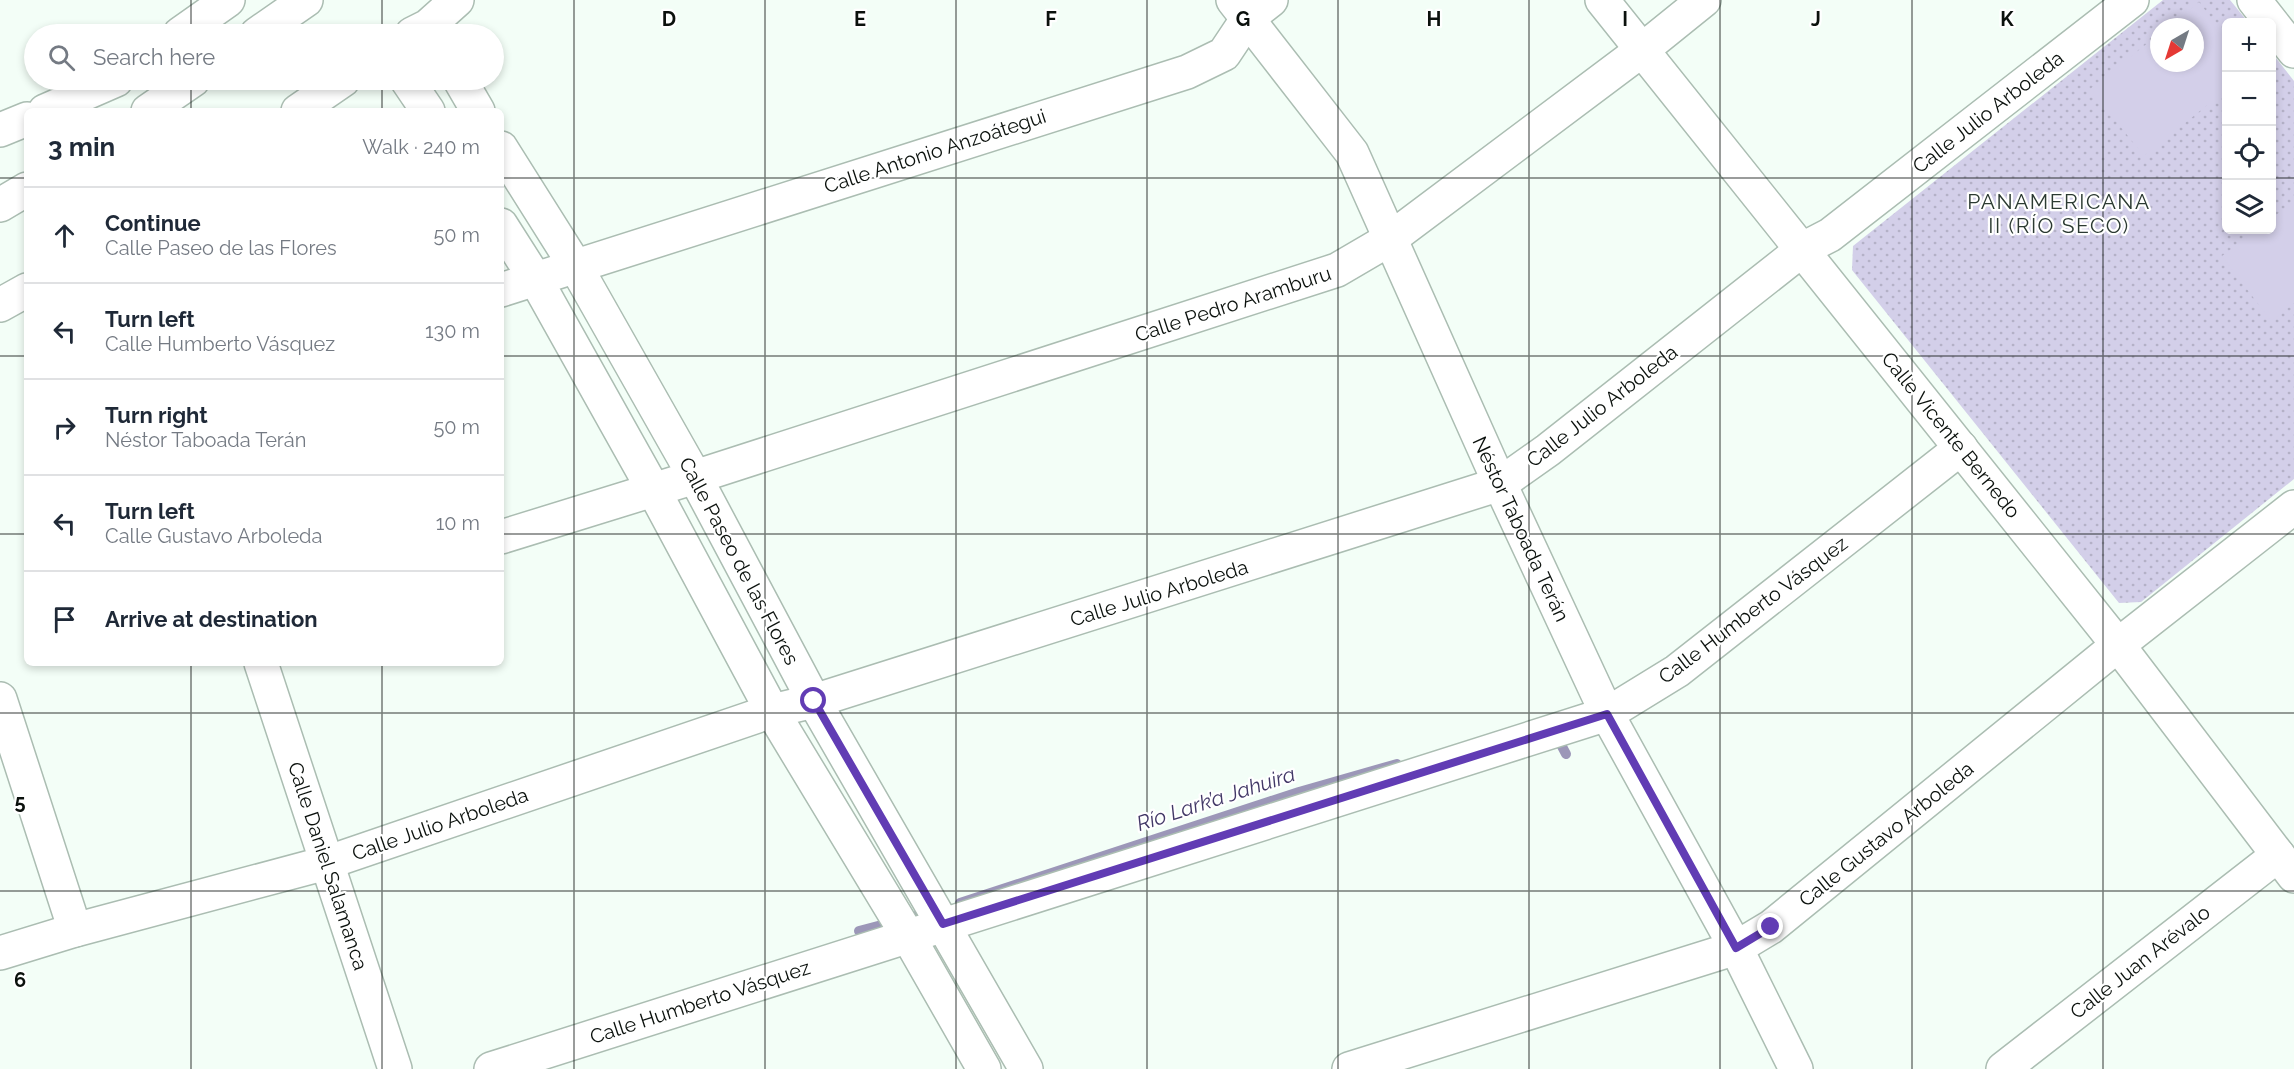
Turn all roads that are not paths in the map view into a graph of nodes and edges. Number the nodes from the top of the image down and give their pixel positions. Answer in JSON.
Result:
{"nodes":[{"id":1,"x":228,"y":0,"type":"edge"},
{"id":2,"x":306,"y":0,"type":"edge"},
{"id":3,"x":457,"y":0,"type":"edge"},
{"id":4,"x":1602,"y":0,"type":"edge"},
{"id":5,"x":1704,"y":0,"type":"edge"},
{"id":6,"x":2132,"y":0,"type":"edge"},
{"id":7,"x":2254,"y":0,"type":"edge"},
{"id":8,"x":1251,"y":6,"type":"edge"},
{"id":9,"x":194,"y":24,"type":"edge"},
{"id":10,"x":271,"y":24,"type":"edge"},
{"id":11,"x":433,"y":24,"type":"edge"},
{"id":12,"x":1642,"y":50,"type":"junction"},
{"id":13,"x":2294,"y":51,"type":"edge"},
{"id":14,"x":93,"y":90,"type":"edge"},
{"id":15,"x":178,"y":90,"type":"edge"},
{"id":16,"x":328,"y":90,"type":"edge"},
{"id":17,"x":414,"y":90,"type":"edge"},
{"id":18,"x":466,"y":90,"type":"edge"},
{"id":19,"x":52,"y":108,"type":"edge"},
{"id":20,"x":152,"y":108,"type":"edge"},
{"id":21,"x":302,"y":108,"type":"edge"},
{"id":22,"x":426,"y":108,"type":"edge"},
{"id":23,"x":476,"y":108,"type":"edge"},
{"id":24,"x":24,"y":120,"type":"edge"},
{"id":25,"x":0,"y":130,"type":"edge"},
{"id":26,"x":504,"y":153,"type":"edge"},
{"id":27,"x":24,"y":191,"type":"edge"},
{"id":28,"x":0,"y":205,"type":"edge"},
{"id":29,"x":504,"y":230,"type":"edge"},
{"id":30,"x":1389,"y":239,"type":"junction"},
{"id":31,"x":1803,"y":249,"type":"junction"},
{"id":32,"x":576,"y":267,"type":"junction"},
{"id":33,"x":536,"y":280,"type":"junction"},
{"id":34,"x":504,"y":289,"type":"edge"},
{"id":35,"x":24,"y":292,"type":"edge"},
{"id":36,"x":0,"y":305,"type":"edge"},
{"id":37,"x":1961,"y":448,"type":"junction"},
{"id":38,"x":695,"y":477,"type":"junction"},
{"id":39,"x":1500,"y":484,"type":"junction"},
{"id":40,"x":653,"y":489,"type":"junction"},
{"id":41,"x":2294,"y":507,"type":"edge"},
{"id":42,"x":504,"y":536,"type":"edge"},
{"id":43,"x":2118,"y":645,"type":"junction"},
{"id":44,"x":262,"y":666,"type":"edge"},
{"id":45,"x":0,"y":699,"type":"edge"},
{"id":46,"x":814,"y":701,"type":"junction"},
{"id":47,"x":772,"y":711,"type":"junction"},
{"id":48,"x":1607,"y":714,"type":"junction"},
{"id":49,"x":326,"y":863,"type":"junction"},
{"id":50,"x":2286,"y":865,"type":"edge"},
{"id":51,"x":943,"y":924,"type":"junction"},
{"id":52,"x":75,"y":930,"type":"junction"},
{"id":53,"x":908,"y":936,"type":"junction"},
{"id":54,"x":1736,"y":948,"type":"junction"},
{"id":55,"x":0,"y":953,"type":"edge"},
{"id":56,"x":395,"y":1069,"type":"edge"},
{"id":57,"x":491,"y":1069,"type":"edge"},
{"id":58,"x":984,"y":1069,"type":"edge"},
{"id":59,"x":1026,"y":1069,"type":"edge"},
{"id":60,"x":1349,"y":1069,"type":"edge"},
{"id":61,"x":1796,"y":1069,"type":"edge"},
{"id":62,"x":2003,"y":1069,"type":"edge"}],
"edges":[{"from":1,"to":9,"type":"street"},
{"from":2,"to":10,"type":"street"},
{"from":3,"to":11,"type":"street"},
{"from":4,"to":12,"type":"street","name":"Calle Vicente Bernedo"},
{"from":5,"to":12,"type":"street","name":"Calle Pedro Aramburu"},
{"from":6,"to":31,"type":"street","name":"Calle Julio Arboleda"},
{"from":7,"to":13,"type":"street"},
{"from":8,"to":30,"type":"street","name":"Néstor Taboada Terán"},
{"from":8,"to":32,"type":"street","name":"Calle Antonio Anzoátegui"},
{"from":12,"to":30,"type":"street","name":"Calle Pedro Aramburu"},
{"from":12,"to":31,"type":"street","name":"Calle Vicente Bernedo"},
{"from":14,"to":19,"type":"street"},
{"from":15,"to":20,"type":"street"},
{"from":16,"to":21,"type":"street"},
{"from":17,"to":22,"type":"street"},
{"from":18,"to":23,"type":"street"},
{"from":24,"to":25,"type":"street"},
{"from":26,"to":32,"type":"street","name":"Calle Paseo de las Flores"},
{"from":27,"to":28,"type":"street"},
{"from":29,"to":33,"type":"street","name":"Calle Paseo de las Flores"},
{"from":30,"to":38,"type":"street","name":"Calle Pedro Aramburu"},
{"from":30,"to":39,"type":"street","name":"Néstor Taboada Terán"},
{"from":31,"to":37,"type":"street","name":"Calle Vicente Bernedo"},
{"from":31,"to":39,"type":"street","name":"Calle Julio Arboleda"},
{"from":32,"to":33,"type":"street","name":"Calle Antonio Anzoátegui"},
{"from":32,"to":38,"type":"street","name":"Calle Paseo de las Flores"},
{"from":33,"to":34,"type":"street"},
{"from":33,"to":40,"type":"street","name":"Calle Paseo de las Flores"},
{"from":35,"to":36,"type":"street"},
{"from":37,"to":43,"type":"street","name":"Calle Vicente Bernedo"},
{"from":37,"to":48,"type":"street","name":"Calle Humberto Vásquez"},
{"from":38,"to":40,"type":"street","name":"Calle Pedro Aramburu"},
{"from":38,"to":46,"type":"street","name":"Calle Paseo de las Flores"},
{"from":39,"to":46,"type":"street","name":"Calle Julio Arboleda"},
{"from":39,"to":48,"type":"street","name":"Néstor Taboada Terán"},
{"from":40,"to":42,"type":"street"},
{"from":40,"to":47,"type":"street","name":"Calle Paseo de las Flores"},
{"from":41,"to":43,"type":"street","name":"Calle Gustavo Arboleda"},
{"from":43,"to":50,"type":"street","name":"Calle Vicente Bernedo"},
{"from":43,"to":54,"type":"street","name":"Calle Gustavo Arboleda"},
{"from":44,"to":49,"type":"street","name":"Calle Daniel Salamanca"},
{"from":45,"to":52,"type":"street"},
{"from":46,"to":47,"type":"street","name":"Calle Julio Arboleda"},
{"from":46,"to":51,"type":"street","name":"Calle Paseo de las Flores"},
{"from":47,"to":49,"type":"street","name":"Calle Julio Arboleda"},
{"from":47,"to":53,"type":"street","name":"Calle Paseo de las Flores"},
{"from":48,"to":51,"type":"street","name":"Calle Humberto Vásquez"},
{"from":48,"to":54,"type":"street","name":"Néstor Taboada Terán"},
{"from":49,"to":52,"type":"street","name":"Calle Julio Arboleda"},
{"from":49,"to":56,"type":"street","name":"Calle Daniel Salamanca"},
{"from":50,"to":62,"type":"street","name":"Calle Juan Arévalo"},
{"from":51,"to":53,"type":"street","name":"Calle Humberto Vásquez"},
{"from":51,"to":59,"type":"street","name":"Calle Paseo de las Flores"},
{"from":52,"to":55,"type":"street","name":"Calle Julio Arboleda"},
{"from":53,"to":57,"type":"street","name":"Calle Humberto Vásquez"},
{"from":53,"to":58,"type":"street","name":"Calle Paseo de las Flores"},
{"from":54,"to":60,"type":"street","name":"Calle Gustavo Arboleda"},
{"from":54,"to":61,"type":"street","name":"Néstor Taboada Terán"}]}
